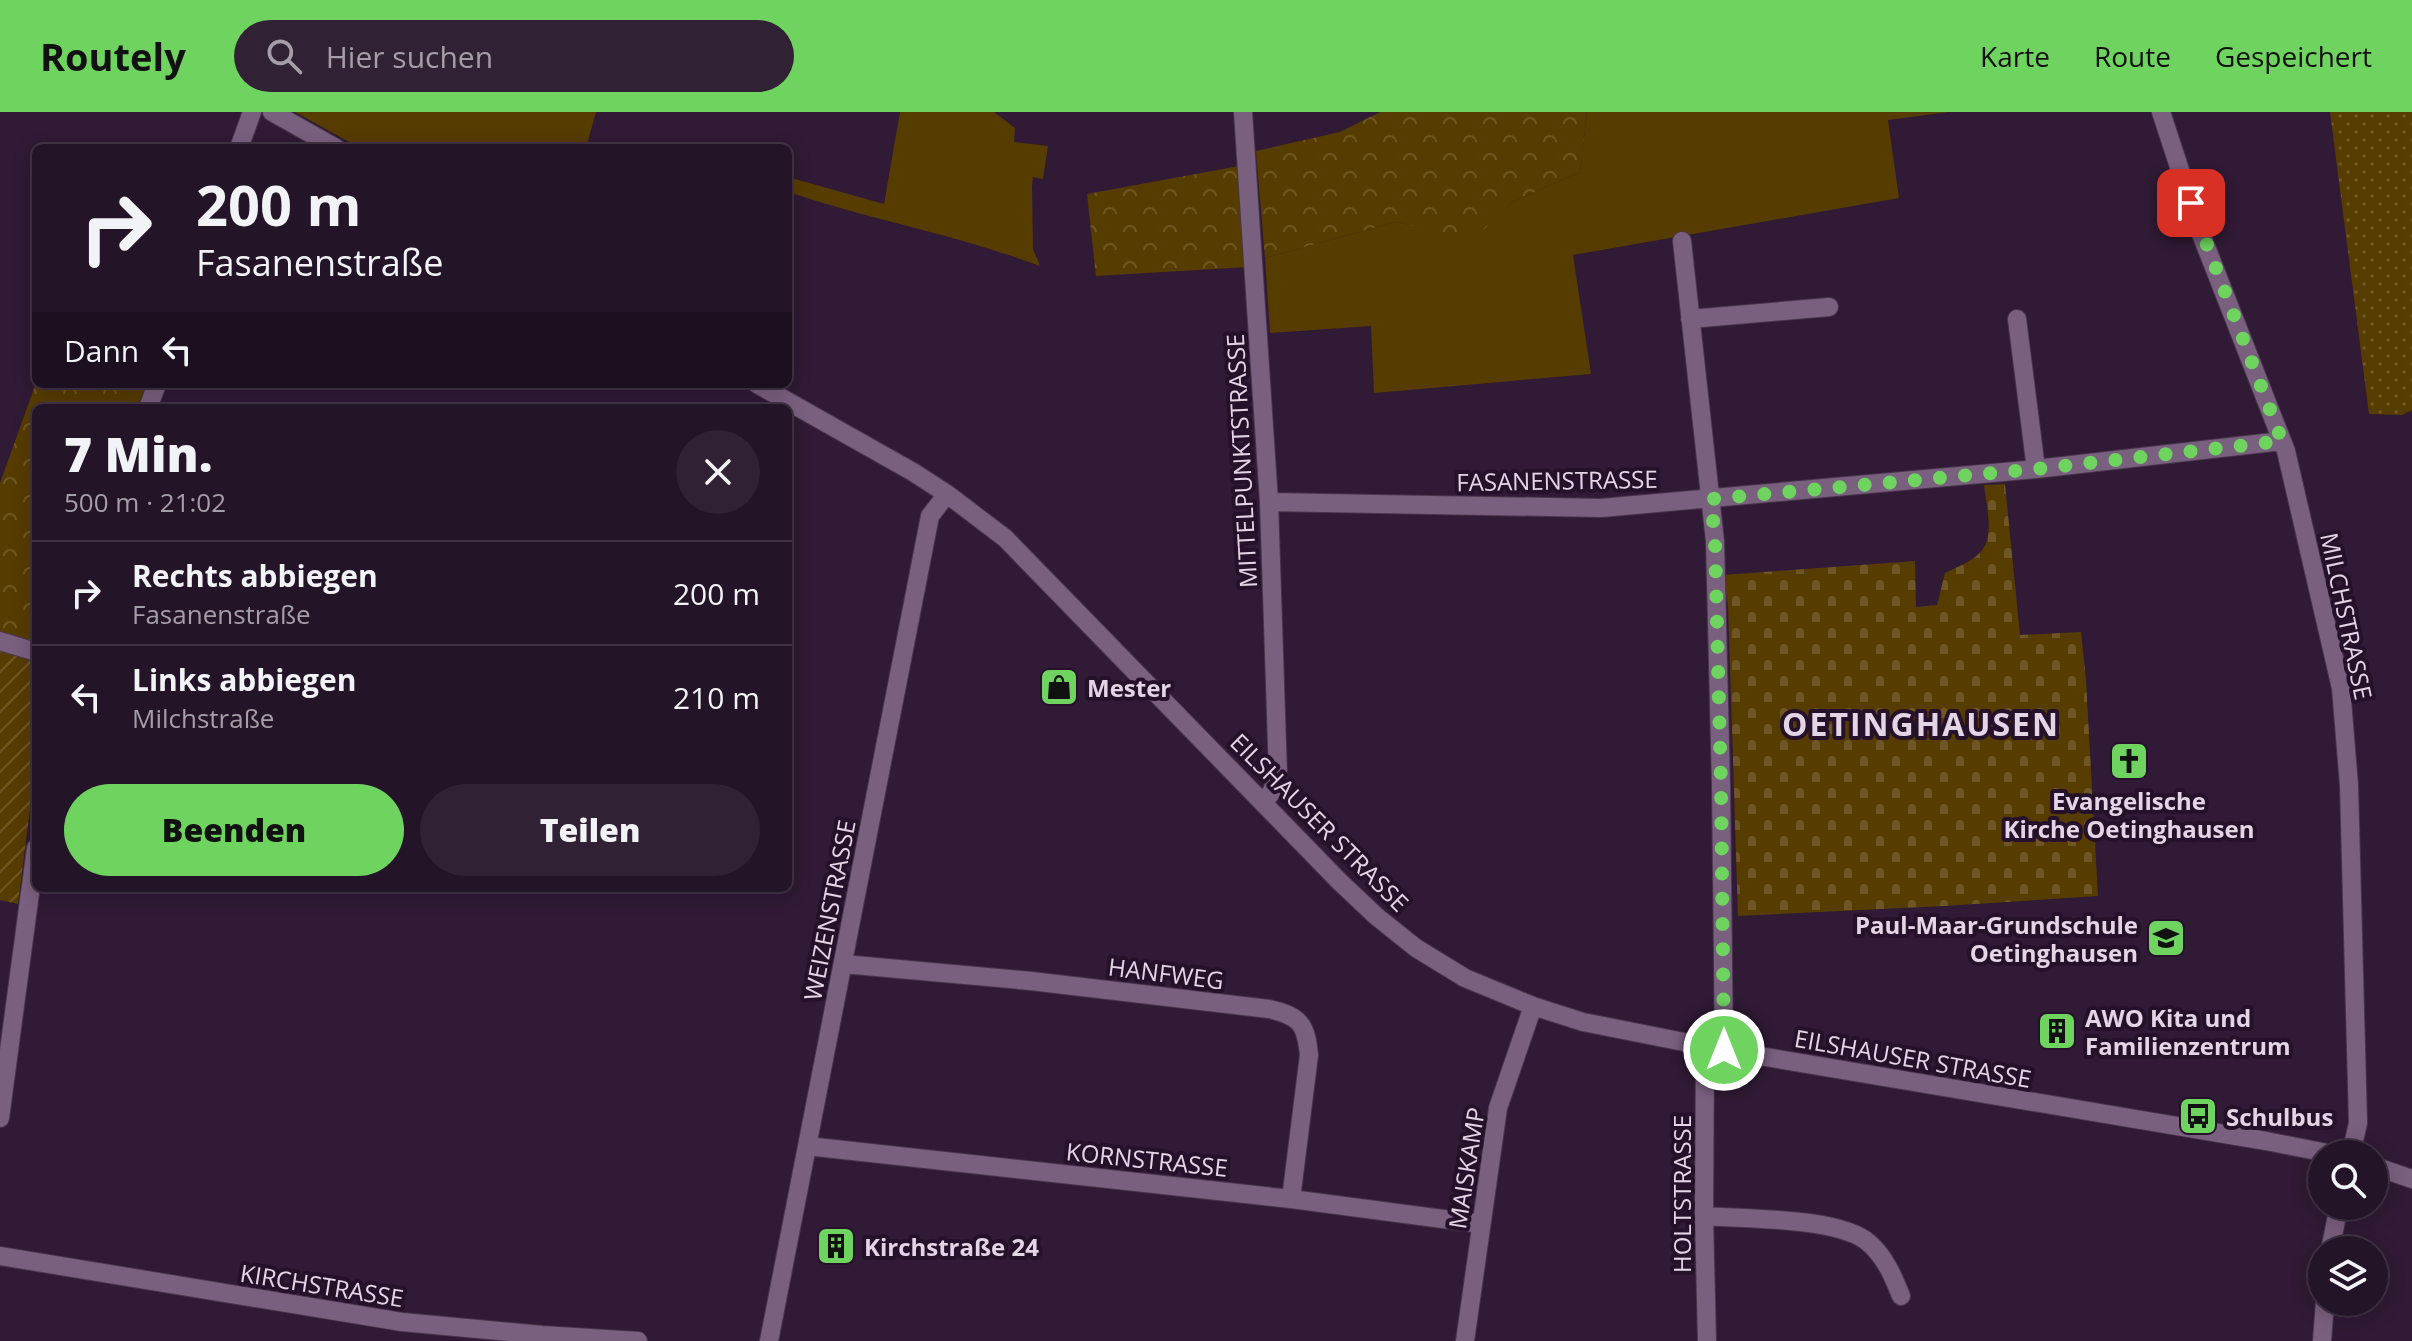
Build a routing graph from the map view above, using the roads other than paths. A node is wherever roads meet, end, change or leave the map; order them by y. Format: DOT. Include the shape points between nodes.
graph roads {
  1 [pos="252,112"];
  2 [pos="272,112"];
  3 [pos="1243,112"];
  4 [pos="2161,112"];
  5 [pos="240,144"];
  6 [pos="329,144"];
  7 [pos="1682,241"];
  8 [pos="1829,307"];
  9 [pos="1690,319"];
  10 [pos="2017,319"];
  11 [pos="764,388"];
  12 [pos="2282,441"];
  13 [pos="2036,469"];
  14 [pos="947,494"];
  15 [pos="1711,499"];
  16 [pos="1269,502"];
  17 [pos="0,641"];
  18 [pos="32,651"];
  19 [pos="1264,803"];
  20 [pos="32,878"];
  21 [pos="843,964"];
  22 [pos="1533,1006"];
  23 [pos="1705,1047"];
  24 [pos="1724,1050"];
  25 [pos="0,1118"];
  26 [pos="2354,1140"];
  27 [pos="807,1146"];
  28 [pos="2308,1149"];
  29 [pos="2388,1171"];
  30 [pos="2412,1179"];
  31 [pos="1291,1199"];
  32 [pos="1704,1216"];
  33 [pos="1481,1224"];
  34 [pos="0,1256"];
  35 [pos="1901,1296"];
  36 [pos="2324,1316"];
  37 [pos="638,1341"];
  38 [pos="769,1341"];
  39 [pos="1465,1341"];
  40 [pos="1707,1341"];
  41 [pos="2322,1341"];
  1 -- 5 [label="street"];
  2 -- 6 [label="street"];
  3 -- 16 [label="street, MITTELPUNKTSTRASSE"];
  4 -- 12 [label="street, MILCHSTRASSE" via="2201,234"];
  7 -- 9 [label="street"];
  8 -- 9 [label="street"];
  9 -- 15 [label="street"];
  10 -- 13 [label="street"];
  11 -- 14 [label="street, EILSHAUSER STRASSE"];
  12 -- 13 [label="street, FASANENSTRASSE"];
  12 -- 26 [label="street, MILCHSTRASSE" via="2341,688 2352,861"];
  13 -- 15 [label="street, FASANENSTRASSE"];
  14 -- 19 [label="street, EILSHAUSER STRASSE" via="1005,538"];
  14 -- 21 [label="street, WEIZENSTRASSE" via="930,516"];
  15 -- 16 [label="street, FASANENSTRASSE" via="1601,508"];
  15 -- 24 [label="street"];
  16 -- 19 [label="street, MITTELPUNKTSTRASSE" via="1278,775"];
  17 -- 18 [label="street"];
  19 -- 22 [label="street, EILSHAUSER STRASSE" via="1348,890 1416,948 1465,978"];
  20 -- 25 [label="street"];
  21 -- 27 [label="street, WEIZENSTRASSE"];
  21 -- 31 [label="street, HANFWEG" via="1269,1009 1299,1019 1308,1036 1309,1055"];
  22 -- 23 [label="street, EILSHAUSER STRASSE"];
  22 -- 33 [label="street, MAISKAMP" via="1498,1108"];
  23 -- 24 [label="street, EILSHAUSER STRASSE"];
  23 -- 32 [label="street, HOLTSTRASSE"];
  24 -- 28 [label="street, EILSHAUSER STRASSE"];
  27 -- 31 [label="street, KORNSTRASSE"];
  27 -- 38 [label="street, WEIZENSTRASSE"];
  29 -- 30 [label="street"];
  31 -- 33 [label="street, KORNSTRASSE"];
  32 -- 35 [label="street" via="1802,1223 1854,1233 1881,1254"];
  32 -- 40 [label="street, HOLTSTRASSE"];
  33 -- 39 [label="street, MAISKAMP"];
  34 -- 37 [label="street, KIRCHSTRASSE" via="402,1322"];
  36 -- 41 [label="street"];
}
